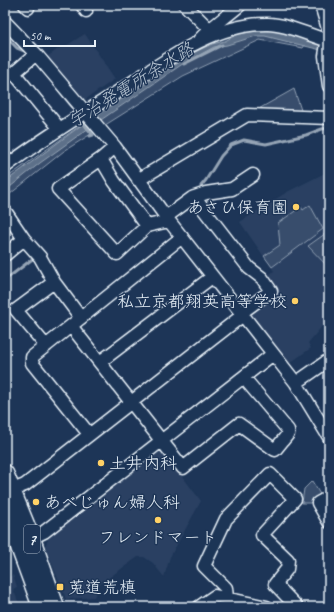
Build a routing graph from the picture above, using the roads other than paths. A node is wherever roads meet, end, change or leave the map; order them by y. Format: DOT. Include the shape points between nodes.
graph roads {
  1 [pos="185,5"];
  2 [pos="240,5"];
  3 [pos="321,5"];
  4 [pos="5,22"];
  5 [pos="209,29"];
  6 [pos="328,41"];
  7 [pos="197,43"];
  8 [pos="34,56"];
  9 [pos="329,86"];
  10 [pos="88,114"];
  11 [pos="329,118"];
  12 [pos="59,128"];
  13 [pos="114,147"];
  14 [pos="101,159"];
  15 [pos="5,167"];
  16 [pos="254,174"];
  17 [pos="138,180"];
  18 [pos="194,197"];
  19 [pos="5,211"];
  20 [pos="168,219"];
  21 [pos="147,226"];
  22 [pos="182,237"];
  23 [pos="24,239"];
  24 [pos="5,255"];
  25 [pos="212,277"];
  26 [pos="54,282"];
  27 [pos="242,314"];
  28 [pos="81,318"];
  29 [pos="71,326"];
  30 [pos="46,346"];
  31 [pos="274,354"];
  32 [pos="329,360"];
  33 [pos="100,362"];
  34 [pos="244,378"];
  35 [pos="296,383"];
  36 [pos="132,403"];
  37 [pos="89,434"];
  38 [pos="329,437"];
  39 [pos="162,441"];
  40 [pos="5,473"];
  41 [pos="12,490"];
  42 [pos="329,497"];
  43 [pos="5,509"];
  44 [pos="329,522"];
  45 [pos="25,542"];
  46 [pos="227,598"];
  47 [pos="41,607"];
  48 [pos="56,607"];
  49 [pos="198,607"];
  50 [pos="267,607"];
  51 [pos="297,607"];
  1 -- 5 [label="street"];
  2 -- 5 [label="street"];
  3 -- 6 [label="street" via="329,32"];
  4 -- 8 [label="street"];
  5 -- 7 [label="street"];
  6 -- 7 [label="street" via="269,24 245,26"];
  6 -- 9 [label="street" via="325,56"];
  7 -- 10 [label="street"];
  8 -- 10 [label="street"];
  8 -- 12 [label="street" via="14,73"];
  10 -- 12 [label="street"];
  10 -- 13 [label="street"];
  11 -- 17 [label="street" via="247,115"];
  12 -- 15 [label="street"];
  13 -- 14 [label="street"];
  13 -- 17 [label="street"];
  14 -- 21 [label="street"];
  14 -- 21 [label="street" via="58,189 117,254"];
  16 -- 18 [label="street" via="232,189"];
  17 -- 20 [label="street"];
  18 -- 20 [label="street"];
  18 -- 27 [label="street" via="248,268 262,278 271,291"];
  19 -- 23 [label="street"];
  20 -- 21 [label="street"];
  20 -- 22 [label="street"];
  22 -- 25 [label="street"];
  22 -- 28 [label="street"];
  23 -- 24 [label="street"];
  23 -- 26 [label="street" via="40,257"];
  25 -- 27 [label="street"];
  25 -- 33 [label="street"];
  26 -- 28 [label="street"];
  26 -- 30 [label="street" via="16,310"];
  27 -- 31 [label="street"];
  27 -- 36 [label="street"];
  28 -- 29 [label="street"];
  29 -- 30 [label="street"];
  29 -- 33 [label="street"];
  30 -- 37 [label="street" via="32,357 32,364"];
  31 -- 34 [label="street"];
  31 -- 35 [label="street"];
  32 -- 35 [label="street"];
  33 -- 36 [label="street"];
  34 -- 39 [label="street"];
  34 -- 39 [label="street" via="288,430 288,434 275,450 239,424 183,468"];
  35 -- 38 [label="street"];
  36 -- 37 [label="street"];
  36 -- 39 [label="street"];
  37 -- 41 [label="street" via="25,485"];
  39 -- 45 [label="street" via="44,532"];
  40 -- 41 [label="main road, 7"];
  41 -- 45 [label="main road, 7"];
  42 -- 44 [label="street" via="318,503"];
  43 -- 45 [label="main road, 7"];
  45 -- 47 [label="main road, 7"];
  45 -- 48 [label="main road, 7"];
  46 -- 49 [label="street" via="215,596"];
  46 -- 50 [label="street"];
  46 -- 51 [label="street" via="226,588 204,566 226,519 270,474 295,499 262,535 288,560 287,569 275,584"];
}
